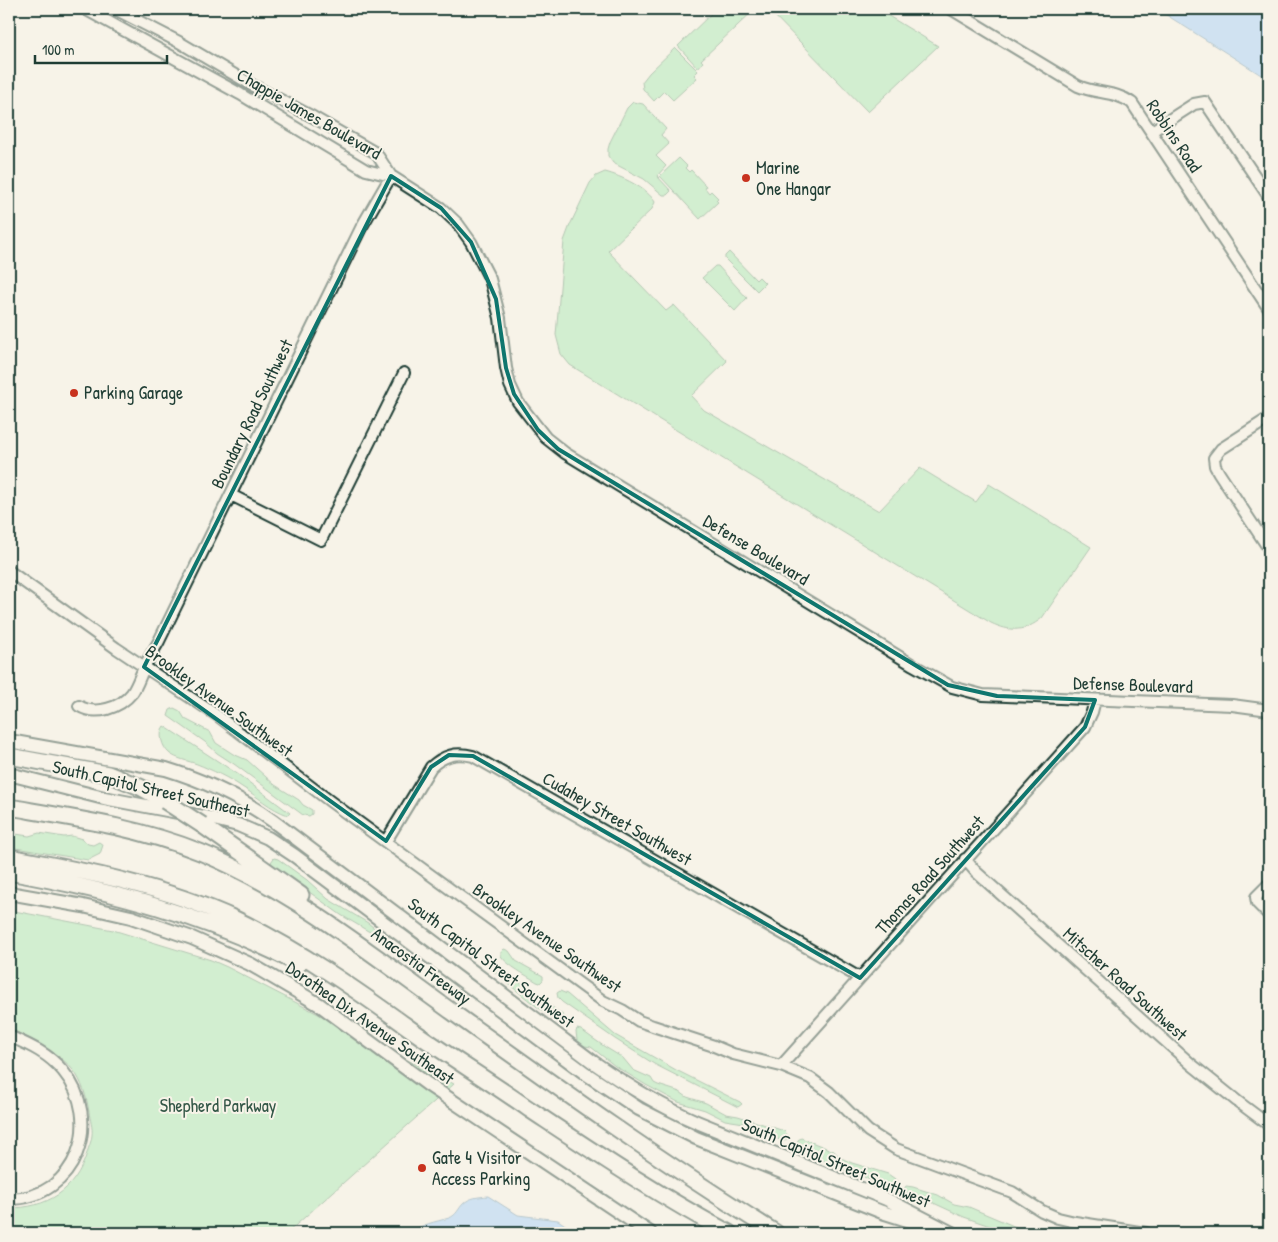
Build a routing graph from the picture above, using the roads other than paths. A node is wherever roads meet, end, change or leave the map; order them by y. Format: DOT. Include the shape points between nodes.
graph roads {
  1 [pos="85,9"];
  2 [pos="115,9"];
  3 [pos="951,9"];
  4 [pos="1152,132"];
  5 [pos="391,176"];
  6 [pos="1269,197"];
  7 [pos="1269,309"];
  8 [pos="404,373"];
  9 [pos="1269,418"];
  10 [pos="230,495"];
  11 [pos="1269,549"];
  12 [pos="9,572"];
  13 [pos="144,667"];
  14 [pos="1095,700"];
  15 [pos="79,706"];
  16 [pos="1269,710"];
  17 [pos="9,741"];
  18 [pos="9,756"];
  19 [pos="9,774"];
  20 [pos="9,807"];
  21 [pos="386,841"];
  22 [pos="9,857"];
  23 [pos="966,859"];
  24 [pos="9,872"];
  25 [pos="1269,884"];
  26 [pos="9,893"];
  27 [pos="1269,915"];
  28 [pos="860,978"];
  29 [pos="416,1033"];
  30 [pos="9,1036"];
  31 [pos="781,1066"];
  32 [pos="1269,1125"];
  33 [pos="618,1128"];
  34 [pos="9,1199"];
  35 [pos="650,1233"];
  36 [pos="729,1233"];
  37 [pos="776,1233"];
  38 [pos="952,1233"];
  39 [pos="1146,1233"];
  1 -- 5 [label="street, Chappie James Boulevard" via="240,94 366,170"];
  2 -- 5 [label="street, Chappie James Boulevard" via="376,153"];
  3 -- 4 [label="street, Robbins Road" via="1078,86 1123,97 1134,105"];
  4 -- 6 [label="street" via="1194,104 1205,102"];
  4 -- 7 [label="street, Robbins Road"];
  5 -- 10 [label="street, Boundary Road Southwest" via="361,228"];
  5 -- 14 [label="street, Defense Boulevard" via="441,208 472,242 494,294 506,368 514,394 538,430 558,448 944,683 983,695"];
  8 -- 10 [label="street" via="322,540"];
  9 -- 11 [label="street" via="1221,449 1214,458 1215,466"];
  10 -- 13 [label="street, Boundary Road Southwest"];
  12 -- 13 [label="street, Brookley Avenue Southwest"];
  13 -- 15 [label="street, Boundary Road Southwest" via="132,693 117,706 93,711"];
  13 -- 21 [label="street, Brookley Avenue Southwest" via="218,716"];
  14 -- 16 [label="street, Defense Boulevard" via="1237,705"];
  14 -- 23 [label="street, Thomas Road Southwest" via="1084,727"];
  17 -- 38 [label="main road, South Capitol Street Southwest" via="166,769 228,793 261,813 593,1062 644,1096 697,1122 886,1199"];
  18 -- 33 [label="highway, bridge" via="108,774 165,801 582,1096"];
  19 -- 38 [label="main road, South Capitol Street Southeast" via="104,798 220,820 259,833 278,843 585,1073 639,1109 696,1138 873,1209"];
  20 -- 33 [label="highway, Anacostia Freeway" via="140,832 187,847 238,870 348,938 578,1103"];
  21 -- 28 [label="street, Cudahey Street Southwest" via="431,767 450,755 473,756"];
  21 -- 31 [label="street, Brookley Avenue Southwest" via="603,1001 639,1021 733,1054"];
  22 -- 29 [label="highway" via="129,882 221,913 279,941 378,1004"];
  23 -- 28 [label="street, Thomas Road Southwest"];
  23 -- 32 [label="street, Mitscher Road Southwest" via="976,872 1155,1033"];
  24 -- 29 [label="highway" via="126,897 205,922 302,966"];
  25 -- 27 [label="street" via="1256,897 1257,903"];
  26 -- 35 [label="main road, Dorothea Dix Avenue Southeast" via="131,917 192,938 279,980"];
  28 -- 31 [label="street, Thomas Road Southwest"];
  29 -- 36 [label="highway" via="617,1167"];
  30 -- 34 [label="street" via="38,1050 58,1065 72,1084 81,1107 83,1125 78,1150 70,1166 52,1186 28,1197"];
  31 -- 39 [label="street, Brookley Avenue Southwest" via="810,1078 868,1131 896,1149 1012,1192 1058,1218"];
  33 -- 37 [label="highway, Anacostia Freeway"];
}
